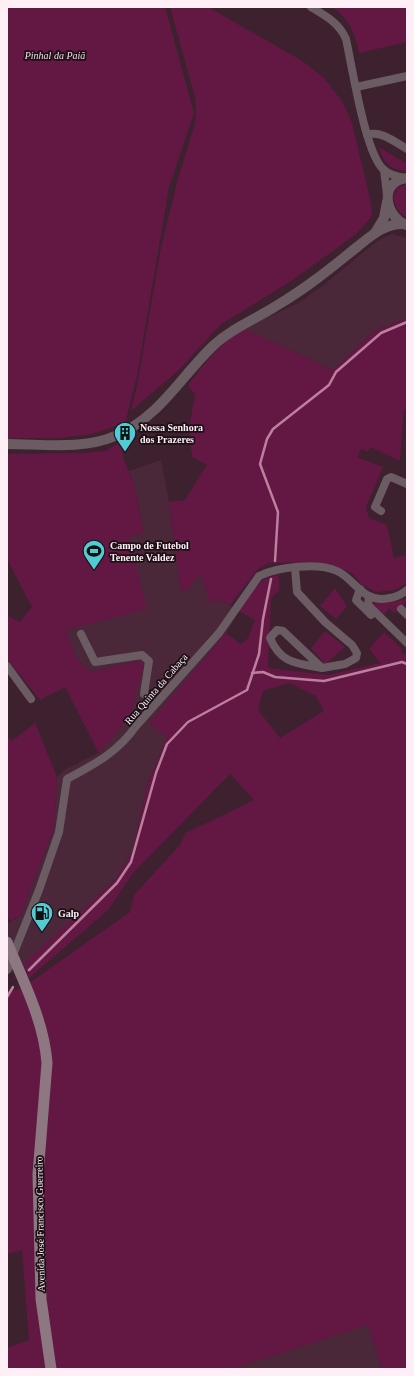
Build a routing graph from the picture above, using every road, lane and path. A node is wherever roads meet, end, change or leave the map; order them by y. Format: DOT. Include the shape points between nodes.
graph roads {
  1 [pos="311,7"];
  2 [pos="407,76"];
  3 [pos="356,87"];
  4 [pos="367,135"];
  5 [pos="407,149"];
  6 [pos="384,170"];
  7 [pos="407,178"];
  8 [pos="387,200"];
  9 [pos="406,225"];
  10 [pos="375,233"];
  11 [pos="7,444"];
  12 [pos="407,484"];
  13 [pos="381,511"];
  14 [pos="295,568"];
  15 [pos="360,588"];
  16 [pos="407,590"];
  17 [pos="369,596"];
  18 [pos="387,625"];
  19 [pos="81,634"];
  20 [pos="407,643"];
  21 [pos="7,666"];
  22 [pos="322,668"];
  23 [pos="144,694"];
  24 [pos="32,699"];
  25 [pos="7,942"];
  26 [pos="13,956"];
  27 [pos="7,969"];
  28 [pos="51,1369"];
  1 -- 3 [label="street" via="333,21 342,31"];
  2 -- 3 [label="street"];
  3 -- 4 [label="street"];
  4 -- 5 [label="street" via="381,135"];
  4 -- 6 [label="street"];
  6 -- 7 [label="street"];
  6 -- 8 [label="street"];
  7 -- 8 [label="street" via="392,185"];
  8 -- 9 [label="street" via="391,211"];
  8 -- 10 [label="street" via="384,218"];
  9 -- 10 [label="street" via="392,225"];
  10 -- 11 [label="street" via="309,286 237,328 215,344 159,408 127,430 104,441 52,445"];
  12 -- 13 [label="street" via="391,477 387,479 374,507"];
  14 -- 15 [label="street, Rua Quinta da Cabaça" via="331,569 350,579"];
  14 -- 22 [label="street" via="297,592 325,622 352,645 357,653 356,658 344,664"];
  14 -- 26 [label="street, Rua Quinta da Cabaça" via="259,576 219,633 136,726 126,741 104,758 67,779 59,832"];
  15 -- 17 [label="street, Rua Quinta da Cabaça"];
  15 -- 18 [label="street" via="356,600 368,613"];
  16 -- 17 [label="street" via="396,597"];
  17 -- 18 [label="street" via="368,605"];
  18 -- 20 [label="street"];
  19 -- 23 [label="street" via="95,662 142,655 149,661"];
  21 -- 24 [label="street"];
  22 -- 22 [label="street" via="284,631 277,630 270,638 276,651 291,662"];
  25 -- 26 [label="main road, Avenida José Francisco Guerreiro"];
  26 -- 27 [label="street"];
  26 -- 28 [label="main road, Avenida José Francisco Guerreiro" via="46,1046 47,1063 38,1174 41,1299"];
}
